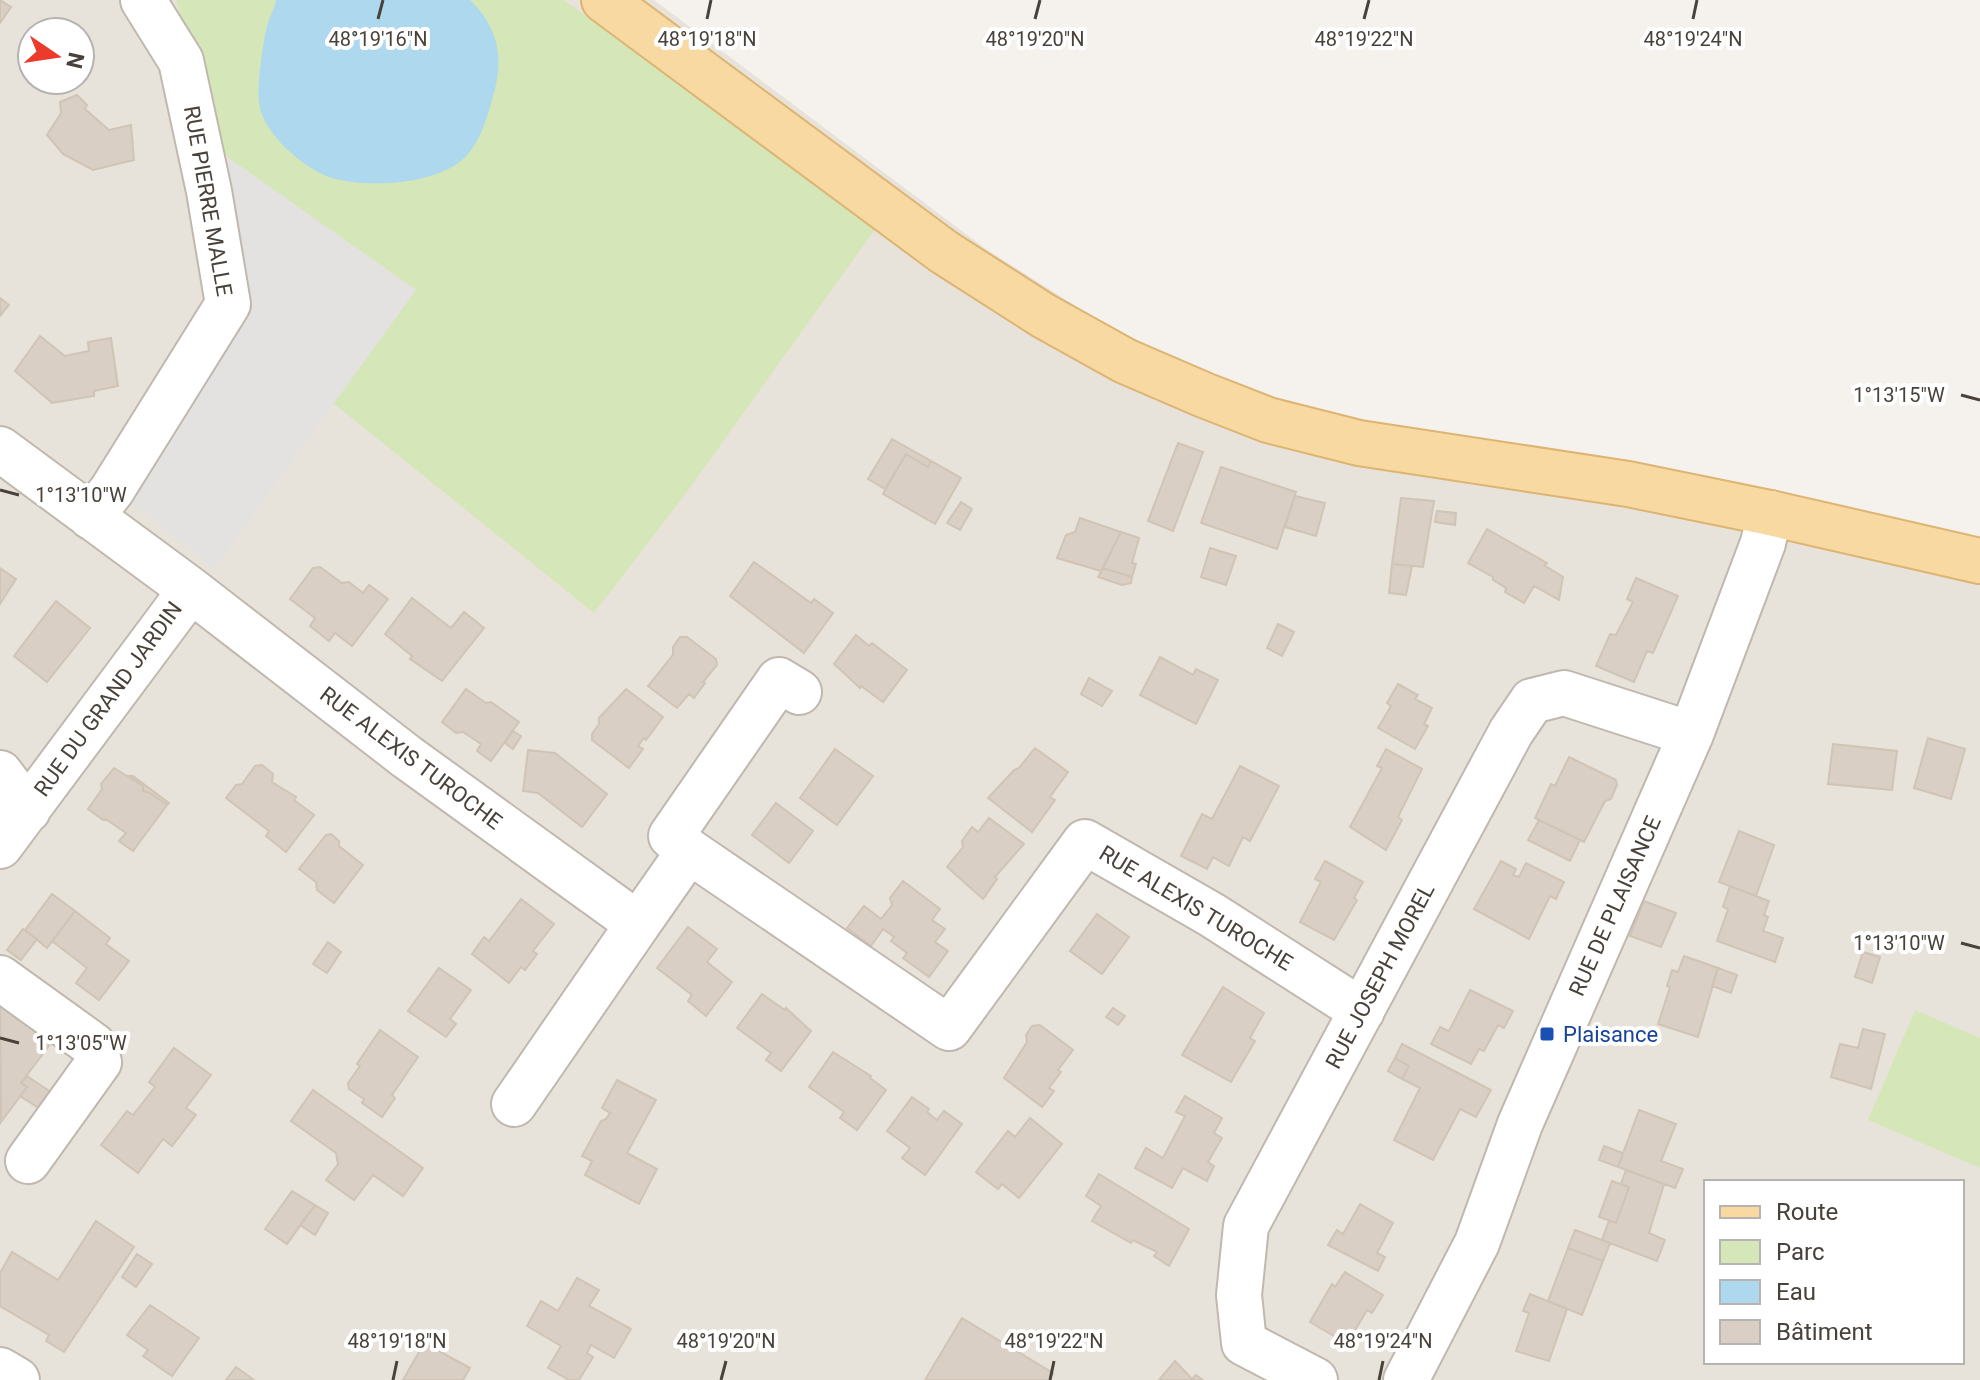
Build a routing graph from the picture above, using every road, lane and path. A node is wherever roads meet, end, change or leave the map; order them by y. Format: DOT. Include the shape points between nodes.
graph roads {
  1 [pos="143,0"];
  2 [pos="604,0"];
  3 [pos="0,449"];
  4 [pos="1770,513"];
  5 [pos="91,517"];
  6 [pos="1980,561"];
  7 [pos="187,587"];
  8 [pos="799,692"];
  9 [pos="1691,734"];
  10 [pos="0,773"];
  11 [pos="28,810"];
  12 [pos="0,846"];
  13 [pos="689,851"];
  14 [pos="638,924"];
  15 [pos="0,978"];
  16 [pos="1362,1011"];
  17 [pos="514,1104"];
  18 [pos="28,1161"];
  19 [pos="0,1370"];
  20 [pos="17,1380"];
  21 [pos="1315,1380"];
  22 [pos="1406,1380"];
  1 -- 5 [label="street, RUE PIERRE MALLE" via="181,61 228,304"];
  2 -- 4 [label="main road" via="944,252 1125,361 1268,420 1359,443 1613,482"];
  3 -- 5 [label="street, RUE ALEXIS TUROCHE"];
  4 -- 6 [label="main road"];
  4 -- 9 [label="street, RUE DE PLAISANCE"];
  5 -- 7 [label="street, RUE ALEXIS TUROCHE"];
  7 -- 11 [label="street, RUE DU GRAND JARDIN" via="178,607"];
  7 -- 14 [label="street, RUE ALEXIS TUROCHE" via="407,757"];
  8 -- 13 [label="street" via="779,680 671,836"];
  9 -- 16 [label="street, RUE JOSEPH MOREL" via="1564,693 1532,701"];
  9 -- 22 [label="street, RUE DE PLAISANCE" via="1520,1124 1477,1243"];
  10 -- 11 [label="street, RUE DU GRAND JARDIN"];
  11 -- 12 [label="street, RUE DU GRAND JARDIN"];
  13 -- 14 [label="street"];
  13 -- 16 [label="street, RUE ALEXIS TUROCHE" via="949,1028 1085,842"];
  14 -- 17 [label="street"];
  15 -- 18 [label="street" via="93,1045 99,1062"];
  16 -- 21 [label="street, RUE JOSEPH MOREL" via="1246,1226 1239,1295 1244,1343"];
  19 -- 20 [label="street"];
}
